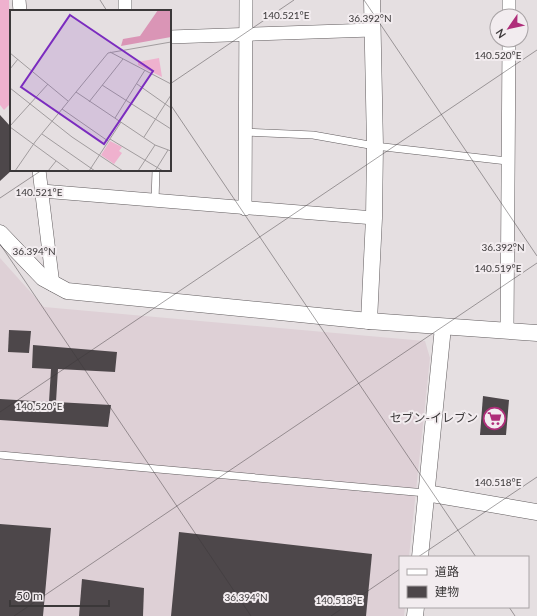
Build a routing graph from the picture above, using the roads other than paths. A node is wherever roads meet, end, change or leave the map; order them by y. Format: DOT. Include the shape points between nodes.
graph roads {
  1 [pos="19,0"];
  2 [pos="246,0"];
  3 [pos="372,0"];
  4 [pos="20,10"];
  5 [pos="372,30"];
  6 [pos="246,34"];
  7 [pos="171,37"];
  8 [pos="509,48"];
  9 [pos="244,132"];
  10 [pos="375,146"];
  11 [pos="507,161"];
  12 [pos="39,171"];
  13 [pos="156,171"];
  14 [pos="42,191"];
  15 [pos="155,201"];
  16 [pos="245,209"];
  17 [pos="374,218"];
  18 [pos="0,233"];
  19 [pos="53,285"];
  20 [pos="369,321"];
  21 [pos="442,327"];
  22 [pos="507,330"];
  23 [pos="537,333"];
  24 [pos="0,455"];
  25 [pos="426,492"];
  26 [pos="537,512"];
  27 [pos="420,556"];
  1 -- 4 [label="street"];
  2 -- 6 [label="street"];
  3 -- 5 [label="street"];
  5 -- 6 [label="street"];
  5 -- 10 [label="street"];
  6 -- 7 [label="street"];
  6 -- 9 [label="street"];
  8 -- 11 [label="street"];
  9 -- 10 [label="lane" via="313,135"];
  9 -- 16 [label="street"];
  10 -- 11 [label="lane"];
  10 -- 17 [label="street"];
  11 -- 22 [label="street"];
  12 -- 14 [label="street"];
  13 -- 15 [label="lane"];
  14 -- 15 [label="street"];
  14 -- 19 [label="street"];
  15 -- 16 [label="street"];
  16 -- 17 [label="street"];
  17 -- 20 [label="street"];
  18 -- 19 [label="street" via="25,261"];
  19 -- 20 [label="street" via="67,291"];
  20 -- 21 [label="street"];
  21 -- 22 [label="street"];
  21 -- 25 [label="street"];
  22 -- 23 [label="street"];
  24 -- 25 [label="lane"];
  25 -- 26 [label="street"];
  25 -- 27 [label="street"];
}
